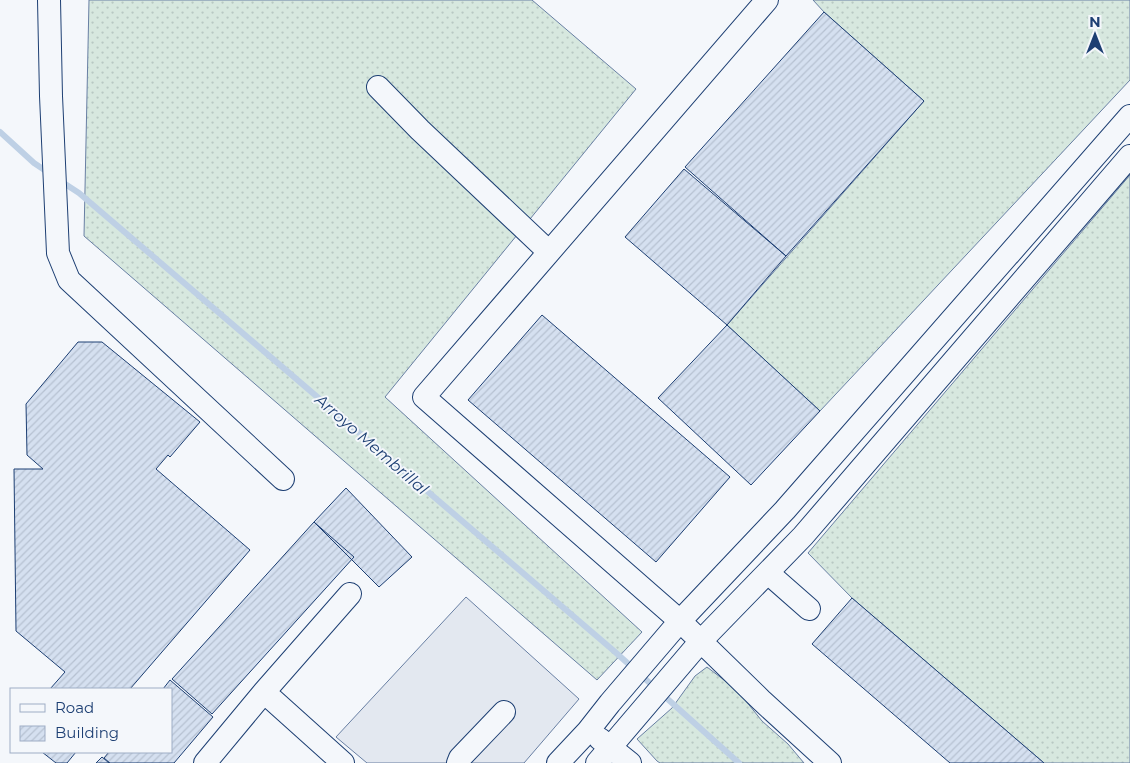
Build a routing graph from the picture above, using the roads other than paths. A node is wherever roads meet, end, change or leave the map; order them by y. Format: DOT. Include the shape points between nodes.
graph roads {
  1 [pos="50,0"];
  2 [pos="767,0"];
  3 [pos="378,87"];
  4 [pos="1130,116"];
  5 [pos="1130,156"];
  6 [pos="550,252"];
  7 [pos="284,479"];
  8 [pos="768,573"];
  9 [pos="350,594"];
  10 [pos="809,609"];
  11 [pos="680,621"];
  12 [pos="700,642"];
  13 [pos="264,692"];
  14 [pos="504,712"];
  15 [pos="588,731"];
  16 [pos="605,755"];
  17 [pos="205,763"];
  18 [pos="343,763"];
  19 [pos="458,763"];
  20 [pos="558,763"];
  21 [pos="630,763"];
  22 [pos="830,763"];
  1 -- 7 [label="lane" via="58,253 69,280"];
  2 -- 6 [label="lane"];
  3 -- 6 [label="lane"];
  4 -- 11 [label="lane" via="785,510"];
  5 -- 8 [label="lane"];
  6 -- 11 [label="lane" via="424,397"];
  8 -- 10 [label="lane"];
  8 -- 12 [label="lane"];
  9 -- 13 [label="lane"];
  11 -- 12 [label="lane"];
  11 -- 15 [label="lane"];
  12 -- 16 [label="lane"];
  12 -- 22 [label="lane"];
  13 -- 17 [label="lane"];
  13 -- 18 [label="lane"];
  14 -- 19 [label="lane"];
  15 -- 16 [label="lane"];
  15 -- 20 [label="lane"];
  16 -- 21 [label="lane"];
}
